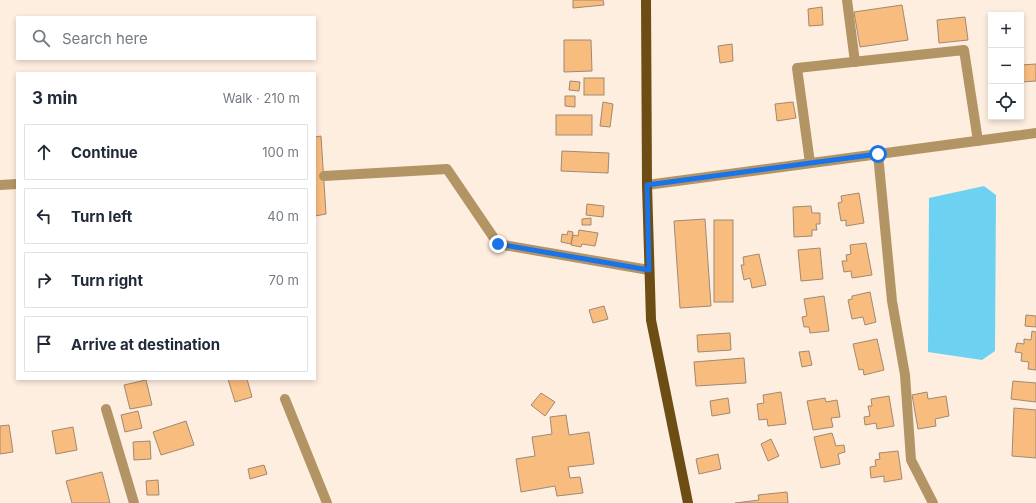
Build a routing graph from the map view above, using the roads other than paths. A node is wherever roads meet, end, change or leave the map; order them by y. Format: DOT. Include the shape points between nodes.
graph roads {
  1 [pos="646,0"];
  2 [pos="847,0"];
  3 [pos="855,62"];
  4 [pos="1036,133"];
  5 [pos="978,141"];
  6 [pos="878,154"];
  7 [pos="810,163"];
  8 [pos="324,176"];
  9 [pos="16,184"];
  10 [pos="0,185"];
  11 [pos="647,185"];
  12 [pos="649,270"];
  13 [pos="285,399"];
  14 [pos="106,410"];
  15 [pos="134,503"];
  16 [pos="328,503"];
  17 [pos="688,503"];
  18 [pos="933,503"];
  1 -- 11 [label="main road"];
  2 -- 3 [label="street"];
  3 -- 5 [label="street" via="964,50"];
  3 -- 7 [label="street" via="797,68"];
  4 -- 5 [label="street"];
  5 -- 6 [label="street"];
  6 -- 7 [label="street"];
  6 -- 18 [label="street" via="892,301 905,375 911,460"];
  7 -- 11 [label="street"];
  8 -- 12 [label="street" via="447,169 498,244"];
  9 -- 10 [label="street"];
  11 -- 12 [label="main road"];
  12 -- 17 [label="main road" via="650,320"];
  13 -- 16 [label="street"];
  14 -- 15 [label="street"];
}
